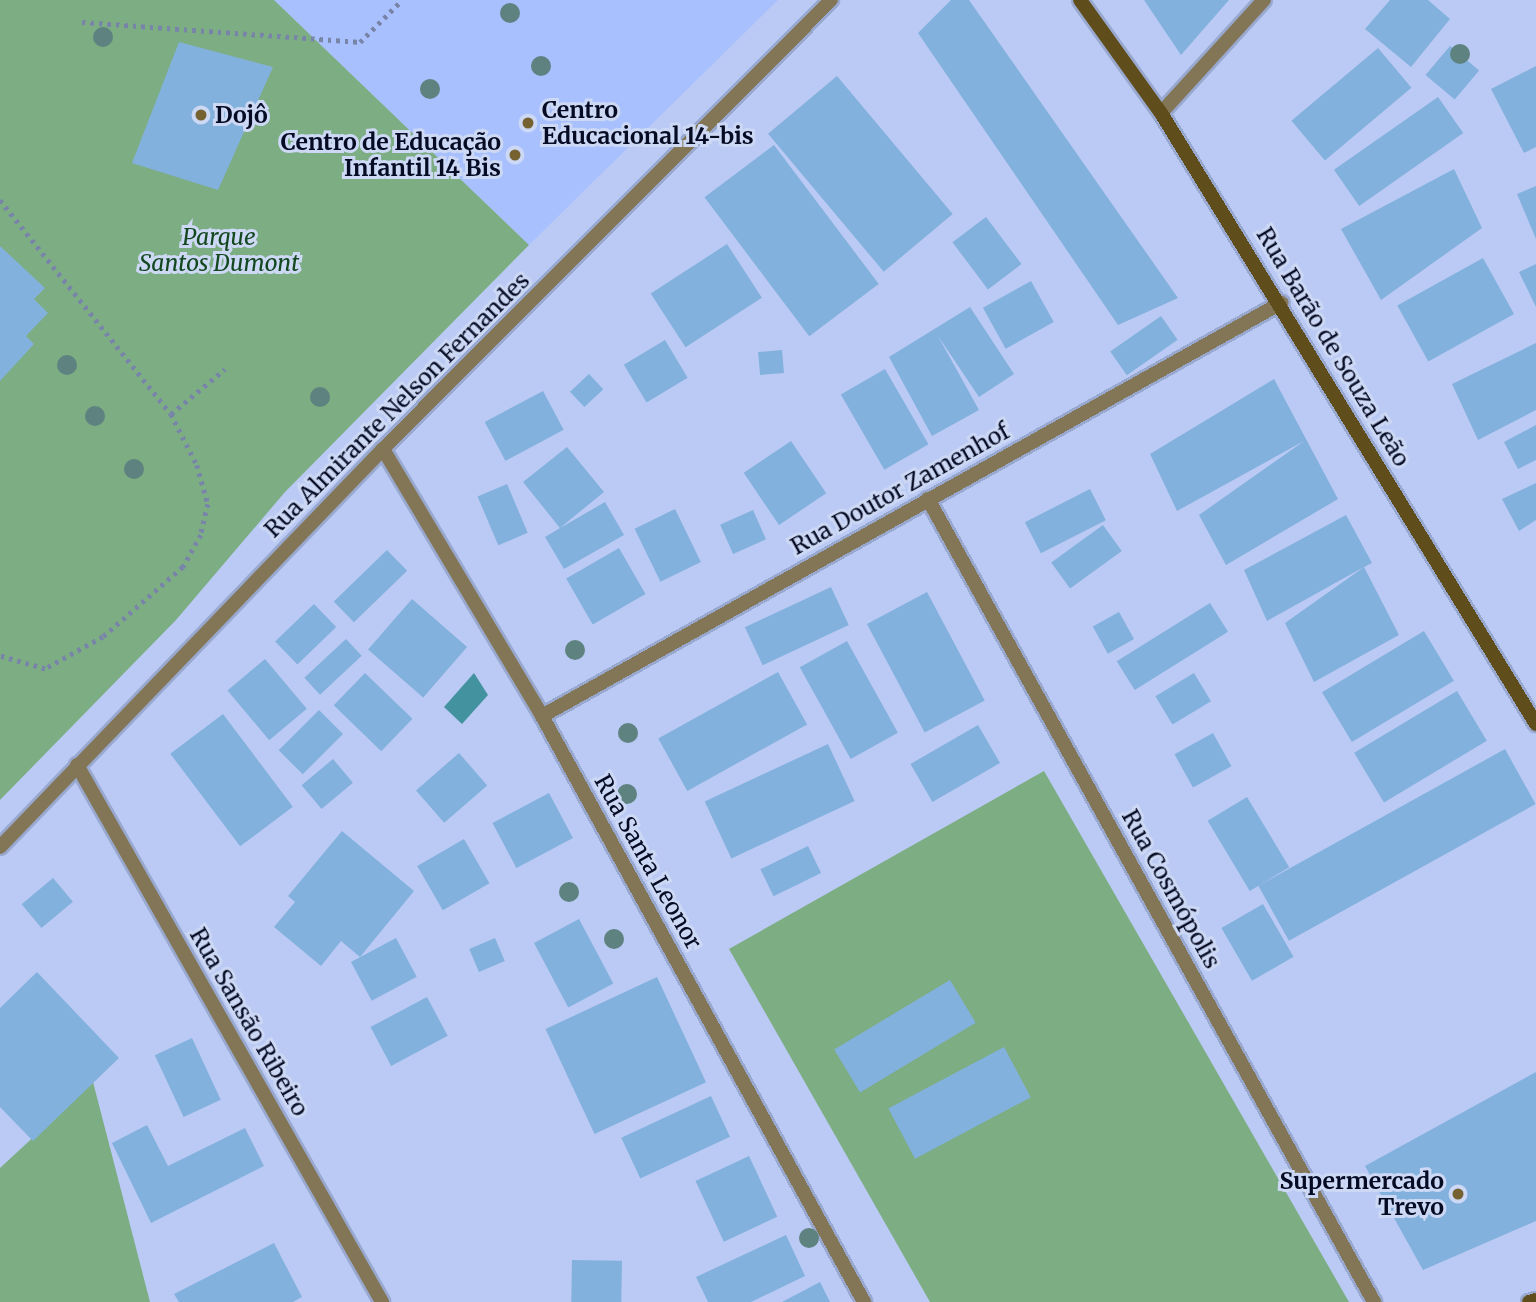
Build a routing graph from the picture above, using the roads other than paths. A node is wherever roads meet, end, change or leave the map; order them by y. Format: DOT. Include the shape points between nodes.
graph roads {
  1 [pos="831,0"];
  2 [pos="1080,0"];
  3 [pos="1264,0"];
  4 [pos="1161,113"];
  5 [pos="1281,303"];
  6 [pos="383,449"];
  7 [pos="928,499"];
  8 [pos="542,716"];
  9 [pos="1536,724"];
  10 [pos="77,765"];
  11 [pos="0,847"];
  12 [pos="1536,1300"];
  13 [pos="382,1302"];
  14 [pos="864,1302"];
  15 [pos="1374,1302"];
  16 [pos="1529,1302"];
  1 -- 6 [label="street, Rua Almirante Nelson Fernandes"];
  2 -- 4 [label="main road, Rua Barão de Souza Leão"];
  3 -- 4 [label="street"];
  4 -- 5 [label="main road, Rua Barão de Souza Leão"];
  5 -- 7 [label="street, Rua Doutor Zamenhof"];
  5 -- 9 [label="main road, Rua Barão de Souza Leão"];
  6 -- 8 [label="street, Rua Santa Leonor"];
  6 -- 10 [label="street, Rua Almirante Nelson Fernandes"];
  7 -- 8 [label="street, Rua Doutor Zamenhof"];
  7 -- 15 [label="street, Rua Cosmópolis"];
  8 -- 14 [label="street, Rua Santa Leonor"];
  10 -- 11 [label="street, Rua Almirante Nelson Fernandes"];
  10 -- 13 [label="street, Rua Sansão Ribeiro"];
  12 -- 16 [label="main road"];
}
